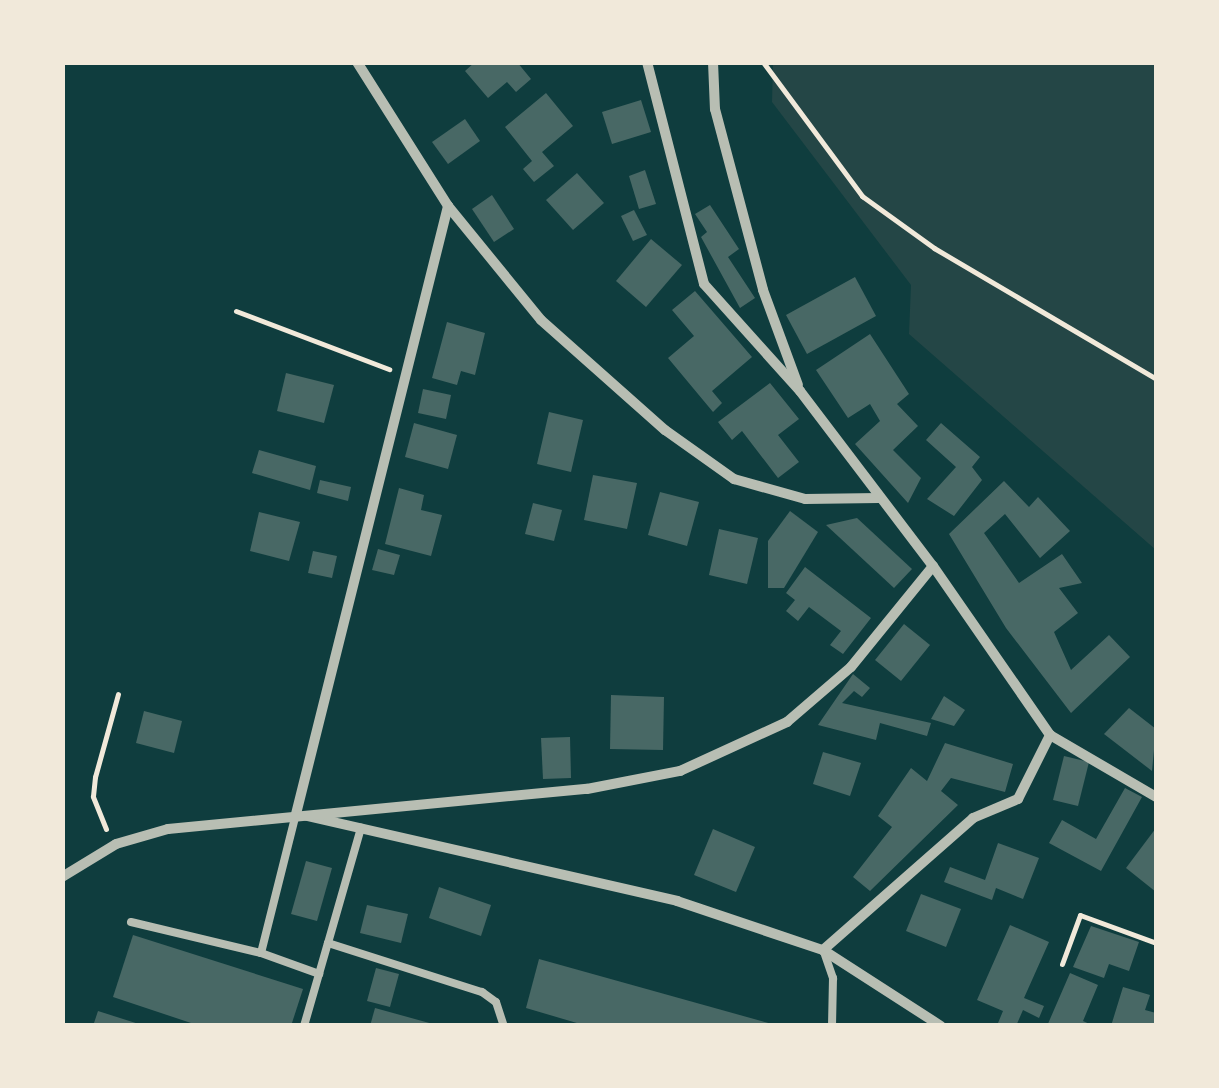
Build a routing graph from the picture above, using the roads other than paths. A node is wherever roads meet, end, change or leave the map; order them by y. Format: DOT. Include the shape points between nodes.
graph roads {
  1 [pos="357,62"];
  2 [pos="646,62"];
  3 [pos="713,62"];
  4 [pos="448,206"];
  5 [pos="800,391"];
  6 [pos="879,498"];
  7 [pos="933,566"];
  8 [pos="1050,735"];
  9 [pos="1156,798"];
  10 [pos="296,814"];
  11 [pos="360,828"];
  12 [pos="62,877"];
  13 [pos="131,922"];
  14 [pos="328,943"];
  15 [pos="823,950"];
  16 [pos="261,953"];
  17 [pos="319,974"];
  18 [pos="304,1026"];
  19 [pos="504,1026"];
  20 [pos="832,1026"];
  21 [pos="941,1026"];
  1 -- 4 [label="street"];
  2 -- 5 [label="street" via="704,284"];
  3 -- 5 [label="street" via="715,110 763,290"];
  4 -- 6 [label="street" via="542,320 665,430 734,479 805,499"];
  4 -- 10 [label="street"];
  5 -- 6 [label="street"];
  6 -- 7 [label="street"];
  7 -- 8 [label="street"];
  7 -- 10 [label="street" via="851,667 787,722 680,771 587,789"];
  8 -- 9 [label="street"];
  8 -- 15 [label="street" via="1018,799 974,818"];
  10 -- 11 [label="street"];
  10 -- 12 [label="street" via="168,829 116,844"];
  10 -- 16 [label="lane"];
  11 -- 14 [label="lane"];
  11 -- 15 [label="street" via="677,901"];
  13 -- 16 [label="lane"];
  14 -- 17 [label="lane"];
  14 -- 19 [label="lane" via="482,992 496,1002"];
  15 -- 20 [label="lane" via="834,978"];
  15 -- 21 [label="street"];
  16 -- 17 [label="lane"];
  17 -- 18 [label="lane"];
}
